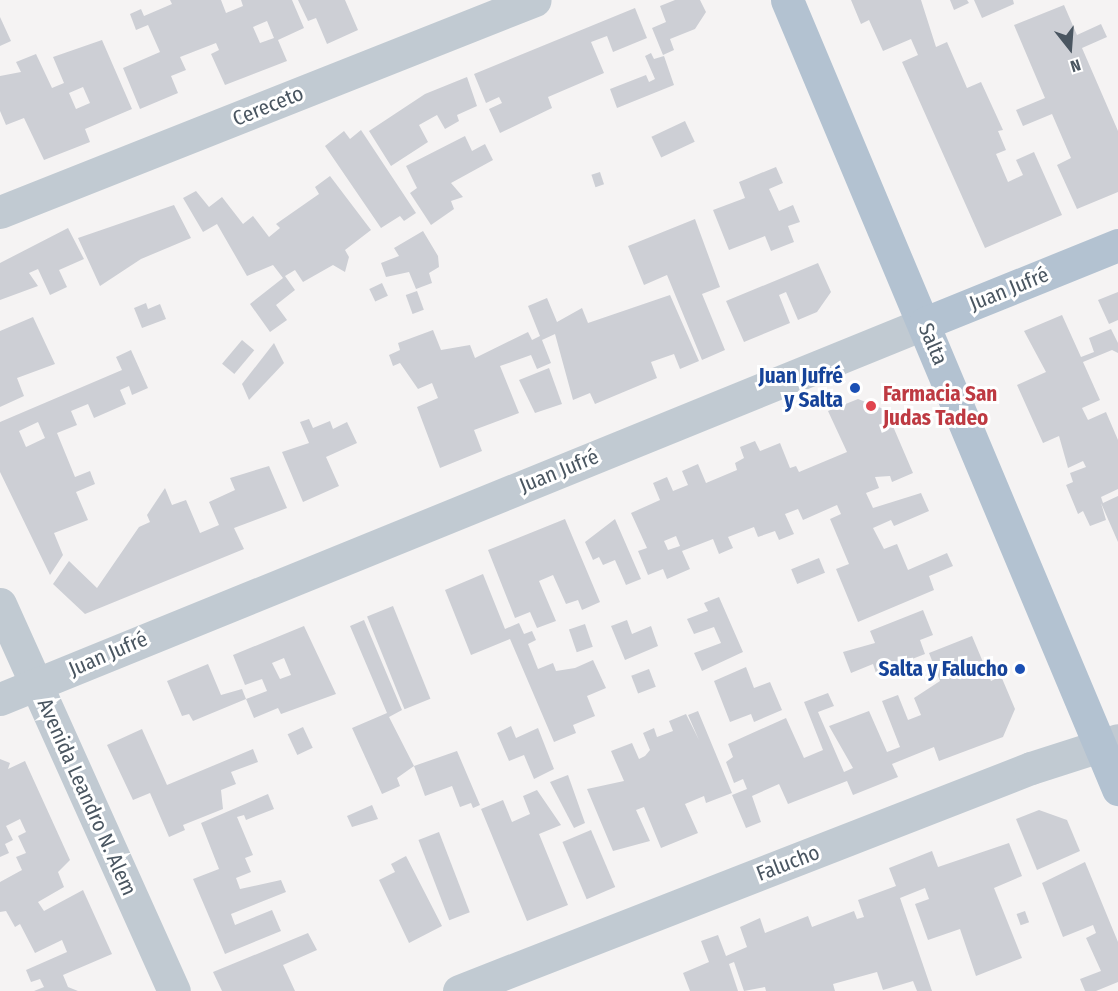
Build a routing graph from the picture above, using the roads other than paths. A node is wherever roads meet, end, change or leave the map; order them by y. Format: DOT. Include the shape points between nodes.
graph roads {
  1 [pos="535,0"];
  2 [pos="787,0"];
  3 [pos="0,212"];
  4 [pos="1118,244"];
  5 [pos="925,323"];
  6 [pos="0,604"];
  7 [pos="36,684"];
  8 [pos="0,699"];
  9 [pos="1109,743"];
  10 [pos="1118,789"];
  11 [pos="174,991"];
  12 [pos="459,991"];
  1 -- 3 [label="street, Cereceto"];
  2 -- 5 [label="main road, Salta"];
  4 -- 5 [label="main road, Juan Jufré"];
  5 -- 7 [label="street, Juan Jufré"];
  5 -- 9 [label="main road, Salta"];
  6 -- 7 [label="street, Avenida Leandro N. Alem"];
  7 -- 8 [label="street, Juan Jufré"];
  7 -- 11 [label="street, Avenida Leandro N. Alem"];
  9 -- 10 [label="main road, Salta"];
  9 -- 12 [label="street, Falucho"];
}
